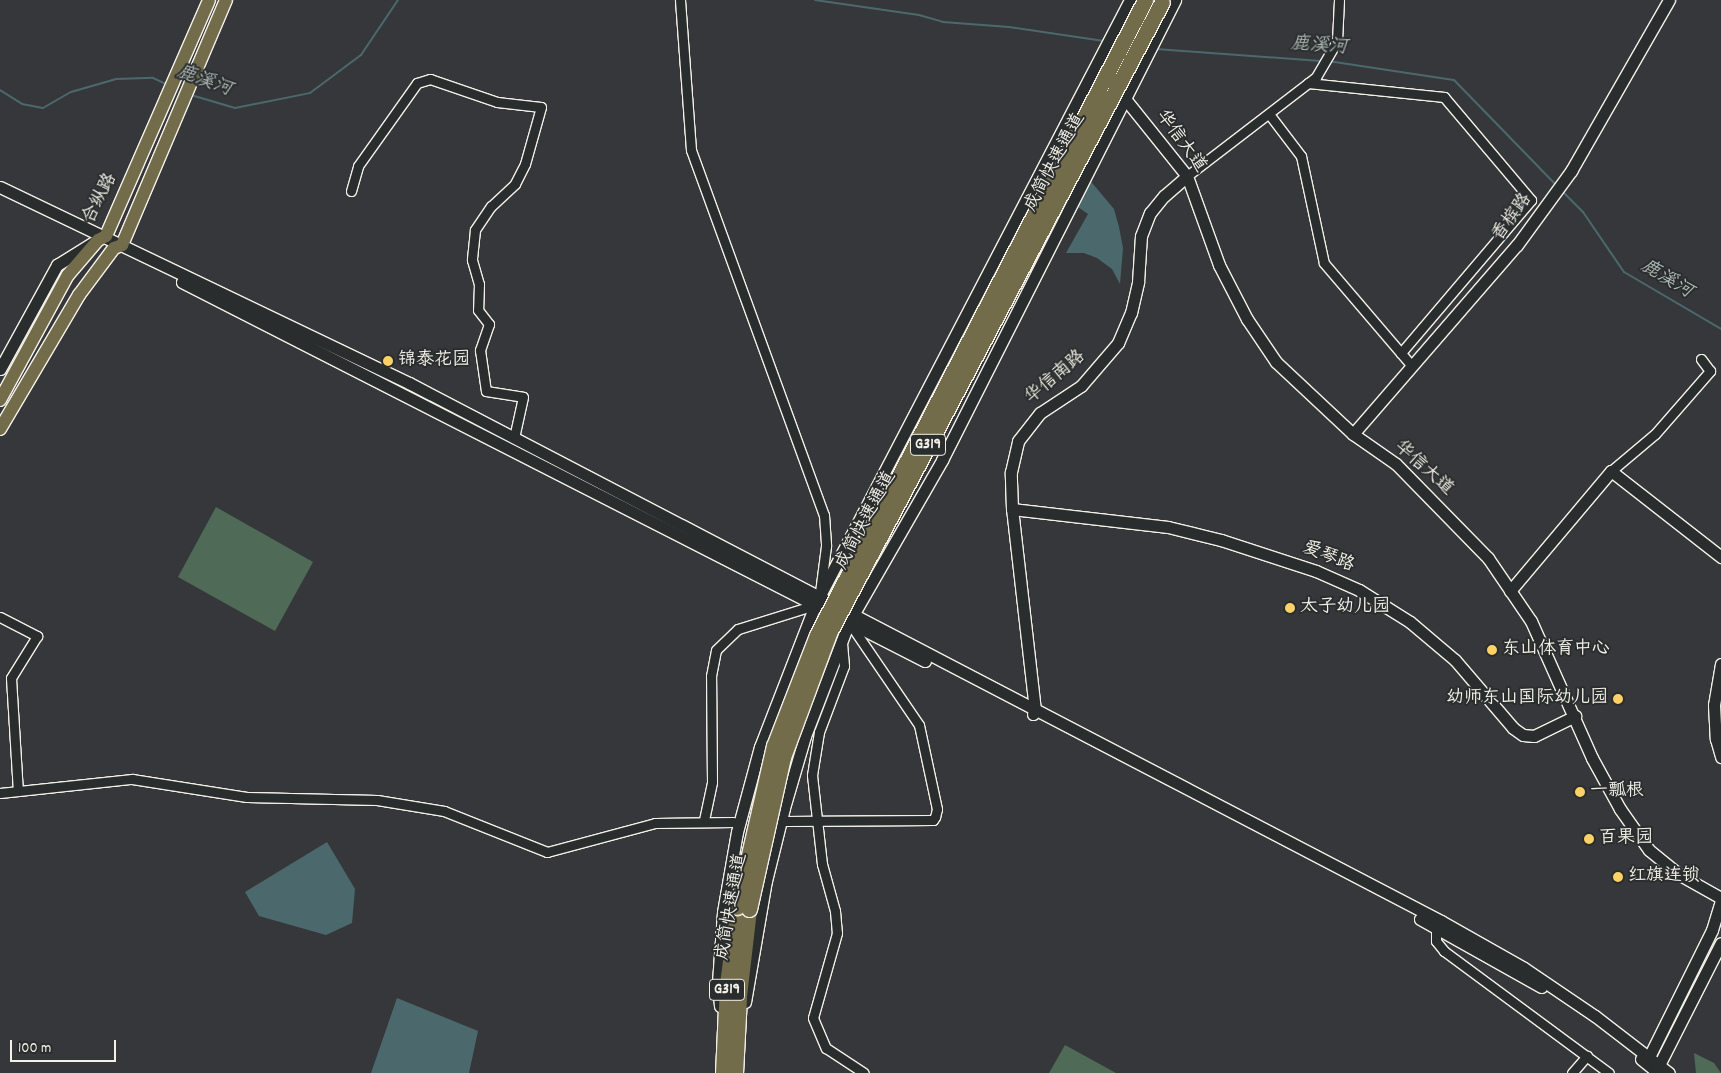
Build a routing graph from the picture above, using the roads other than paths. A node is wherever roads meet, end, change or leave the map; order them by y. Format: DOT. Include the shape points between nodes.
graph roads {
  1 [pos="209,0"];
  2 [pos="226,0"];
  3 [pos="680,0"];
  4 [pos="1130,0"];
  5 [pos="1145,0"];
  6 [pos="1167,0"];
  7 [pos="1339,0"];
  8 [pos="1669,0"];
  9 [pos="1094,71"];
  10 [pos="1308,83"];
  11 [pos="1125,98"];
  12 [pos="1269,114"];
  13 [pos="1187,176"];
  14 [pos="0,187"];
  15 [pos="351,191"];
  16 [pos="0,194"];
  17 [pos="102,238"];
  18 [pos="118,246"];
  19 [pos="1401,353"];
  20 [pos="1701,359"];
  21 [pos="1412,366"];
  22 [pos="0,369"];
  23 [pos="0,400"];
  24 [pos="0,429"];
  25 [pos="1353,434"];
  26 [pos="514,438"];
  27 [pos="1611,471"];
  28 [pos="1012,509"];
  29 [pos="1721,557"];
  30 [pos="1510,590"];
  31 [pos="818,601"];
  32 [pos="0,617"];
  33 [pos="851,618"];
  34 [pos="842,642"];
  35 [pos="1721,664"];
  36 [pos="1034,713"];
  37 [pos="1575,716"];
  38 [pos="1721,757"];
  39 [pos="18,791"];
  40 [pos="0,793"];
  41 [pos="704,820"];
  42 [pos="816,820"];
  43 [pos="786,821"];
  44 [pos="733,822"];
  45 [pos="1721,900"];
  46 [pos="743,908"];
  47 [pos="1436,928"];
  48 [pos="1721,943"];
  49 [pos="723,1045"];
  50 [pos="1587,1056"];
  51 [pos="1648,1059"];
  52 [pos="1658,1069"];
  53 [pos="731,1071"];
  54 [pos="864,1073"];
  55 [pos="1572,1073"];
  56 [pos="1609,1073"];
  57 [pos="1669,1073"];
  1 -- 17 [label="main road, 合纵路"];
  2 -- 18 [label="main road, 合纵路"];
  3 -- 31 [label="street" via="690,150 824,515 826,546"];
  4 -- 9 [label="street"];
  5 -- 46 [label="highway, 成简快速通道 / G319, bridge" via="817,635 774,746"];
  6 -- 11 [label="street" via="1159,30"];
  6 -- 46 [label="highway, 成简快速通道 / G319, bridge" via="830,633 783,757"];
  7 -- 10 [label="street" via="1337,41 1316,77"];
  8 -- 21 [label="street, 香槟路" via="1623,84 1563,180 1517,245"];
  9 -- 11 [label="street, 华信大道"];
  9 -- 31 [label="street"];
  10 -- 12 [label="street"];
  10 -- 19 [label="street" via="1444,97 1530,200"];
  11 -- 13 [label="street, 华信大道"];
  11 -- 33 [label="street" via="942,460"];
  12 -- 13 [label="street"];
  12 -- 19 [label="street" via="1301,156 1324,263"];
  13 -- 25 [label="street, 华信大道" via="1219,266 1247,319 1276,362"];
  13 -- 28 [label="street, 华信南路" via="1150,213 1142,236 1133,305 1118,342 1080,386 1040,413 1018,441 1012,472"];
  14 -- 17 [label="street"];
  15 -- 26 [label="street" via="358,166 417,83 430,79 497,102 541,107 525,164 515,184 491,206 475,230 472,260 479,284 478,310 489,324 480,350 486,392 523,397"];
  16 -- 17 [label="street"];
  17 -- 18 [label="street"];
  17 -- 22 [label="street" via="57,265"];
  17 -- 23 [label="main road, 合纵路" via="68,275"];
  18 -- 24 [label="main road, 合纵路" via="78,295"];
  18 -- 26 [label="street"];
  18 -- 31 [label="street"];
  19 -- 21 [label="street"];
  20 -- 27 [label="street" via="1710,372 1655,434"];
  21 -- 25 [label="street, 香槟路"];
  25 -- 30 [label="street, 华信大道" via="1396,464 1446,513 1488,558"];
  26 -- 31 [label="street"];
  27 -- 29 [label="street"];
  27 -- 30 [label="street"];
  28 -- 36 [label="street, 华信南路"];
  28 -- 37 [label="street, 爱琴路" via="1168,527 1221,540 1316,571 1359,590 1410,622 1455,660 1513,728 1523,735 1534,736"];
  30 -- 37 [label="street, 华信大道" via="1531,621"];
  31 -- 33 [label="street"];
  31 -- 41 [label="street" via="738,629 716,650 711,676 712,782"];
  31 -- 49 [label="street" via="760,747 737,832 723,912 718,982"];
  32 -- 39 [label="street" via="37,636 11,678"];
  33 -- 34 [label="street"];
  33 -- 36 [label="street"];
  33 -- 42 [label="street" via="918,725 937,809 936,817 934,820"];
  34 -- 42 [label="street" via="844,666 819,732 814,757"];
  34 -- 53 [label="street" via="805,736 784,808 766,881"];
  35 -- 38 [label="street" via="1714,705 1716,739"];
  36 -- 47 [label="street"];
  36 -- 51 [label="street" via="1524,968"];
  37 -- 45 [label="street, 华信大道" via="1592,758 1620,809 1649,850 1680,875"];
  39 -- 40 [label="street"];
  39 -- 41 [label="street" via="132,779 247,797 377,800 444,811 547,852 655,822"];
  41 -- 44 [label="street"];
  42 -- 43 [label="street"];
  42 -- 54 [label="street" via="837,934 813,1018 826,1048"];
  45 -- 51 [label="street" via="1712,930"];
  46 -- 49 [label="highway, 成简快速通道 / G319"];
  46 -- 53 [label="highway, 成简快速通道 / G319"];
  47 -- 50 [label="street" via="1436,941 1444,951"];
  47 -- 51 [label="street" via="1545,990"];
  48 -- 52 [label="street"];
  49 -- 53 [label="highway, 成简快速通道 / G319"];
  50 -- 55 [label="street"];
  50 -- 56 [label="street"];
  51 -- 52 [label="street"];
  52 -- 57 [label="street"];
}
